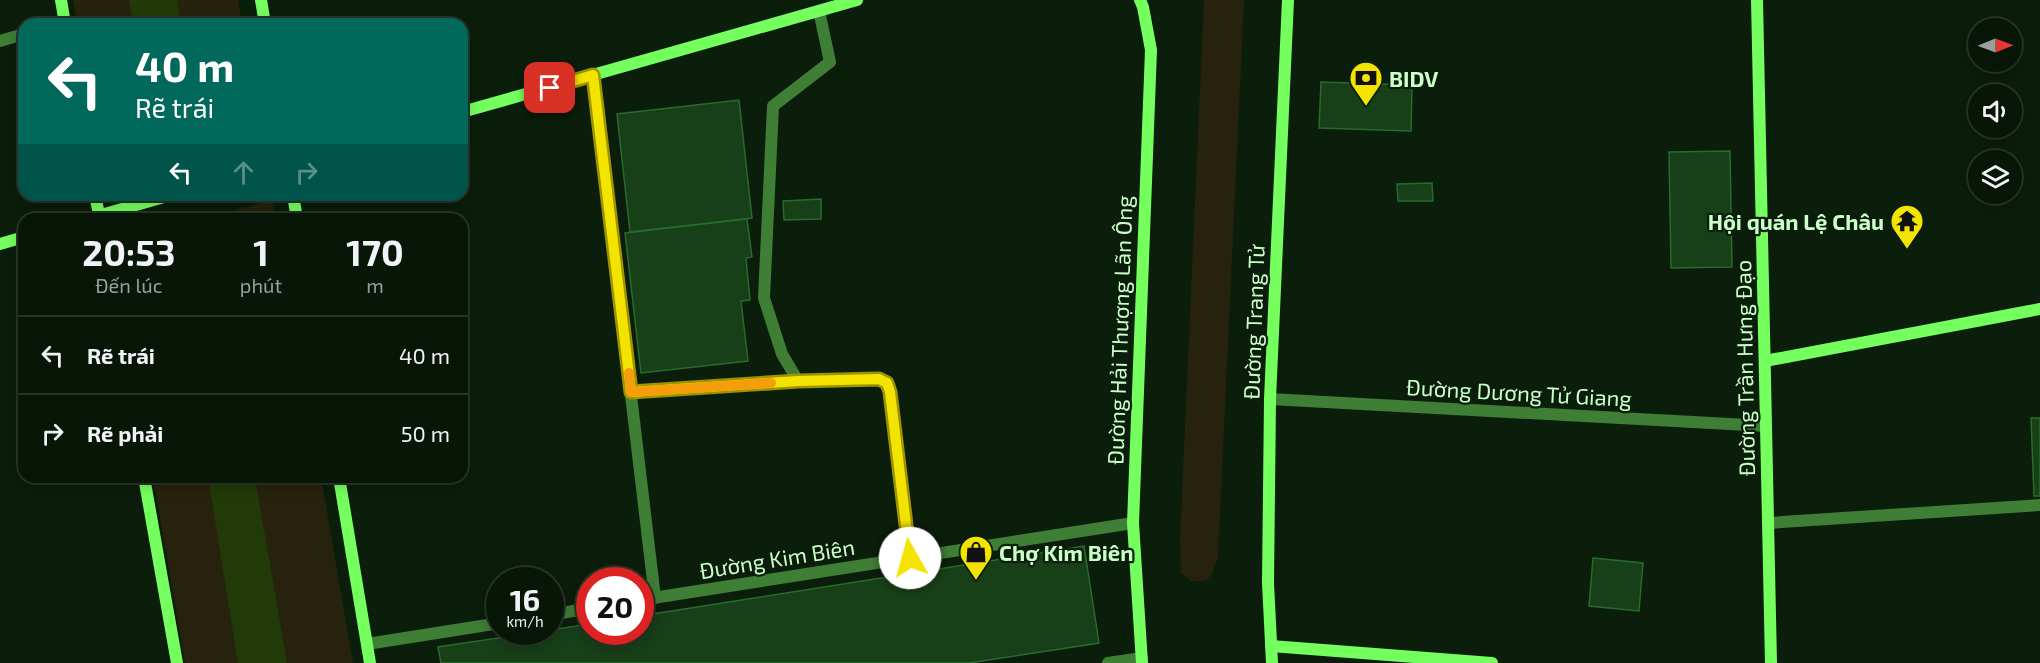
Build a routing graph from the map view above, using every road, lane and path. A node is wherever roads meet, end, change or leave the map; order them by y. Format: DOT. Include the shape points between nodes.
graph roads {
  1 [pos="61,0"];
  2 [pos="261,0"];
  3 [pos="857,0"];
  4 [pos="1140,0"];
  5 [pos="1288,0"];
  6 [pos="1757,0"];
  7 [pos="819,11"];
  8 [pos="63,18"];
  9 [pos="264,18"];
  10 [pos="18,36"];
  11 [pos="0,41"];
  12 [pos="593,75"];
  13 [pos="468,110"];
  14 [pos="151,201"];
  15 [pos="112,213"];
  16 [pos="18,239"];
  17 [pos="0,244"];
  18 [pos="2040,309"];
  19 [pos="1765,361"];
  20 [pos="798,381"];
  21 [pos="631,392"];
  22 [pos="1270,399"];
  23 [pos="1766,426"];
  24 [pos="145,483"];
  25 [pos="340,483"];
  26 [pos="2040,505"];
  27 [pos="1133,523"];
  28 [pos="1768,523"];
  29 [pos="910,558"];
  30 [pos="655,598"];
  31 [pos="486,625"];
  32 [pos="366,644"];
  33 [pos="1271,646"];
  34 [pos="1142,660"];
  35 [pos="177,663"];
  36 [pos="370,663"];
  37 [pos="1108,663"];
  38 [pos="1272,663"];
  39 [pos="1492,663"];
  40 [pos="1771,663"];
  1 -- 8 [label="street"];
  2 -- 9 [label="street"];
  3 -- 7 [label="street"];
  4 -- 27 [label="street, Đường Hải Thượng Lãn Ông" via="1151,69"];
  5 -- 22 [label="street, Đường Trang Tử"];
  6 -- 19 [label="street, Đường Trần Hưng Đạo"];
  7 -- 12 [label="street"];
  7 -- 20 [label="street" via="830,62 773,106 764,298 782,354"];
  10 -- 11 [label="street"];
  12 -- 13 [label="street"];
  12 -- 21 [label="street"];
  14 -- 15 [label="street"];
  16 -- 17 [label="street"];
  18 -- 19 [label="street"];
  19 -- 23 [label="street, Đường Trần Hưng Đạo"];
  20 -- 21 [label="street"];
  20 -- 29 [label="street" via="879,379 887,383"];
  21 -- 30 [label="street"];
  22 -- 23 [label="street, Đường Dương Tử Giang"];
  22 -- 33 [label="street, Đường Trang Tử"];
  23 -- 28 [label="street, Đường Trần Hưng Đạo"];
  24 -- 35 [label="street"];
  25 -- 32 [label="street"];
  26 -- 28 [label="street"];
  27 -- 29 [label="street, Đường Kim Biên"];
  27 -- 34 [label="street, Đường Hải Thượng Lãn Ông"];
  28 -- 40 [label="street, Đường Trần Hưng Đạo"];
  29 -- 30 [label="street, Đường Kim Biên"];
  31 -- 32 [label="street"];
  32 -- 36 [label="street"];
  33 -- 38 [label="street"];
  33 -- 39 [label="street"];
  34 -- 37 [label="street"];
}
